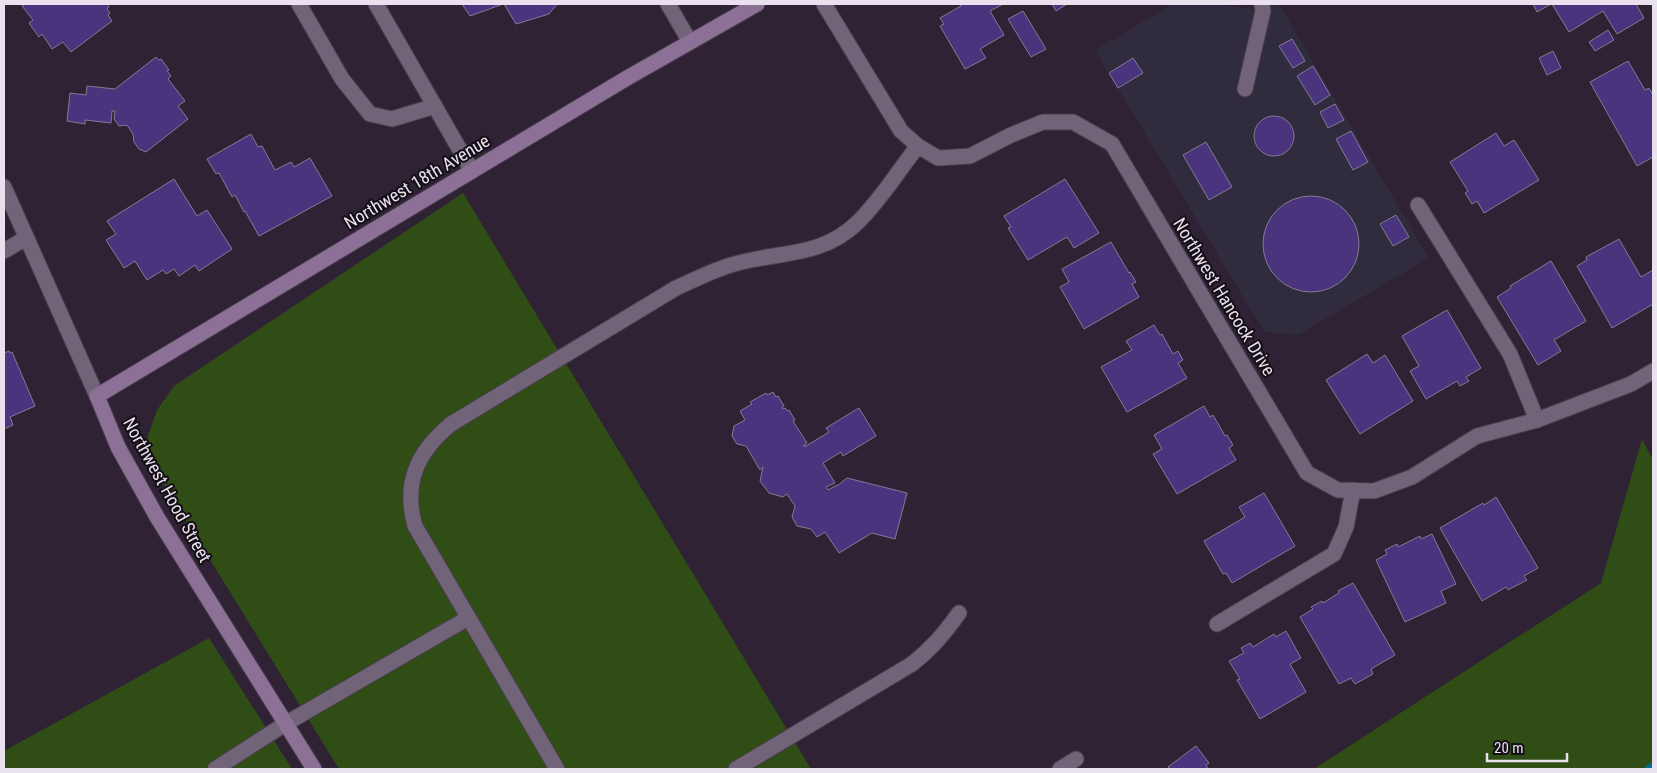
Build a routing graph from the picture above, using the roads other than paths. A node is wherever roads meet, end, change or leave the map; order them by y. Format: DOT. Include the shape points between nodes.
graph roads {
  1 [pos="299,4"];
  2 [pos="376,4"];
  3 [pos="668,4"];
  4 [pos="757,4"];
  5 [pos="824,4"];
  6 [pos="1262,4"];
  7 [pos="690,42"];
  8 [pos="1245,89"];
  9 [pos="435,106"];
  10 [pos="918,146"];
  11 [pos="472,171"];
  12 [pos="4,187"];
  13 [pos="1418,205"];
  14 [pos="26,238"];
  15 [pos="4,251"];
  16 [pos="1653,371"];
  17 [pos="97,396"];
  18 [pos="1537,420"];
  19 [pos="1352,490"];
  20 [pos="959,613"];
  21 [pos="468,618"];
  22 [pos="1216,624"];
  23 [pos="285,724"];
  24 [pos="1076,759"];
  25 [pos="215,769"];
  26 [pos="314,769"];
  27 [pos="557,769"];
  28 [pos="736,769"];
  29 [pos="1060,769"];
  1 -- 9 [label="street" via="342,79 370,114 392,119"];
  2 -- 9 [label="street"];
  3 -- 7 [label="street"];
  4 -- 7 [label="street, Northwest 18th Avenue"];
  5 -- 10 [label="street, Northwest Hancock Drive" via="901,132"];
  6 -- 8 [label="street" via="1264,11"];
  7 -- 11 [label="street, Northwest 18th Avenue"];
  9 -- 11 [label="street"];
  10 -- 19 [label="street, Northwest Hancock Drive" via="938,158 970,156 1043,122 1074,122 1112,144 1307,473 1338,490"];
  10 -- 21 [label="street" via="856,224 828,243 712,271 676,288 451,424 437,436 418,462 413,475 410,510 422,541"];
  11 -- 17 [label="street, Northwest 18th Avenue"];
  12 -- 14 [label="street, Northwest Hood Street"];
  13 -- 18 [label="street" via="1510,354"];
  14 -- 15 [label="street"];
  14 -- 17 [label="street, Northwest Hood Street"];
  16 -- 18 [label="street, Northwest Hancock Drive" via="1631,384"];
  17 -- 23 [label="street, Northwest Hood Street" via="118,447 157,517"];
  18 -- 19 [label="street, Northwest Hancock Drive" via="1478,436 1412,477 1374,491"];
  19 -- 22 [label="street" via="1346,527 1334,554"];
  20 -- 28 [label="street" via="939,641 912,664"];
  21 -- 23 [label="street"];
  21 -- 27 [label="street"];
  23 -- 25 [label="street"];
  23 -- 26 [label="street, Northwest Hood Street"];
  24 -- 29 [label="street"];
}
